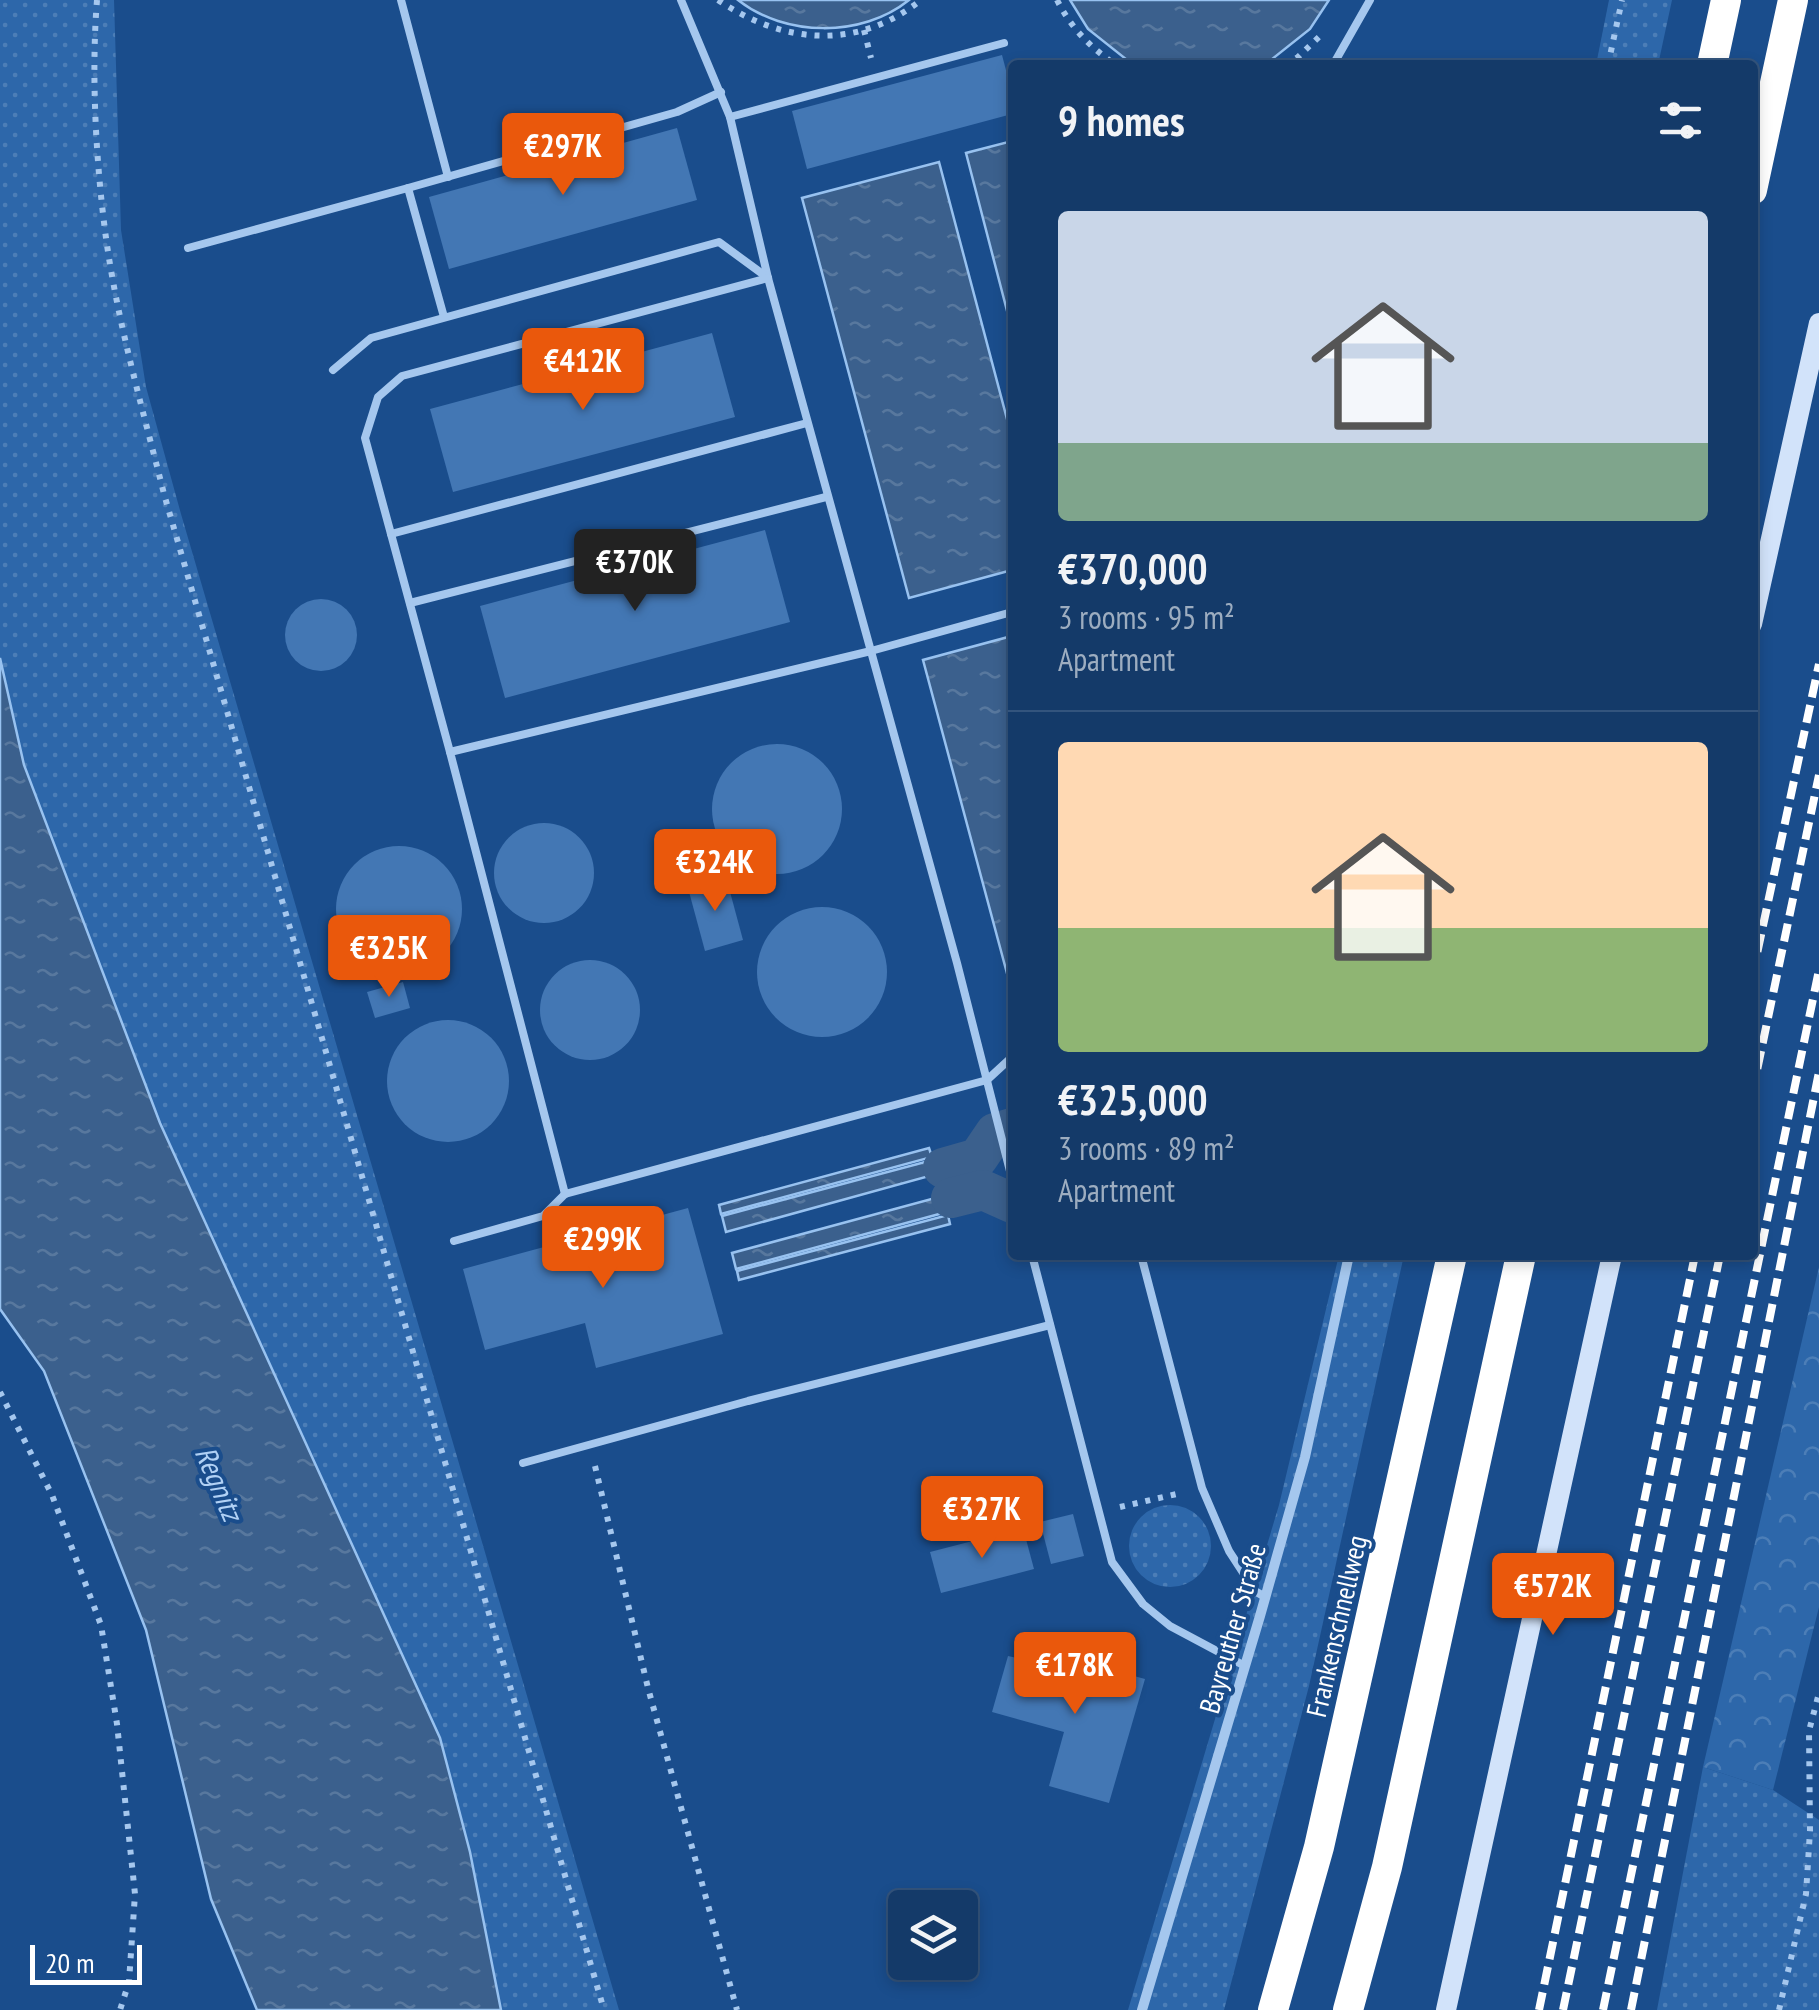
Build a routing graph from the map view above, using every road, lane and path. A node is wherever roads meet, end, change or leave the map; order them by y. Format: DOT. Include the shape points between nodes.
graph roads {
  1 [pos="96,0"];
  2 [pos="401,0"];
  3 [pos="681,0"];
  4 [pos="718,0"];
  5 [pos="921,0"];
  6 [pos="1057,0"];
  7 [pos="1370,0"];
  8 [pos="1622,0"];
  9 [pos="1726,0"];
  10 [pos="1793,0"];
  11 [pos="1330,23"];
  12 [pos="1004,44"];
  13 [pos="1108,60"];
  14 [pos="1292,60"];
  15 [pos="1335,60"];
  16 [pos="1609,60"];
  17 [pos="1713,60"];
  18 [pos="721,92"];
  19 [pos="730,116"];
  20 [pos="1758,162"];
  21 [pos="448,177"];
  22 [pos="408,188"];
  23 [pos="188,248"];
  24 [pos="768,278"];
  25 [pos="444,317"];
  26 [pos="1819,323"];
  27 [pos="333,370"];
  28 [pos="807,423"];
  29 [pos="826,497"];
  30 [pos="391,534"];
  31 [pos="1758,597"];
  32 [pos="410,603"];
  33 [pos="1008,613"];
  34 [pos="871,650"];
  35 [pos="450,752"];
  36 [pos="1008,1060"];
  37 [pos="987,1080"];
  38 [pos="1008,1163"];
  39 [pos="565,1194"];
  40 [pos="454,1241"];
  41 [pos="1033,1260"];
  42 [pos="1141,1260"];
  43 [pos="1348,1260"];
  44 [pos="1451,1260"];
  45 [pos="1520,1260"];
  46 [pos="1611,1260"];
  47 [pos="1050,1325"];
  48 [pos="0,1392"];
  49 [pos="590,1445"];
  50 [pos="524,1464"];
  51 [pos="1202,1488"];
  52 [pos="1097,1512"];
  53 [pos="1265,1597"];
  54 [pos="1245,1666"];
  55 [pos="1819,1692"];
  56 [pos="120,2010"];
  57 [pos="604,2010"];
  58 [pos="737,2010"];
  59 [pos="1142,2010"];
  60 [pos="1273,2010"];
  61 [pos="1348,2010"];
  62 [pos="1446,2010"];
  63 [pos="1778,2010"];
  1 -- 57 [label="path" via="106,239 159,475"];
  2 -- 21 [label="lane"];
  3 -- 18 [label="lane"];
  4 -- 5 [label="path" via="771,29 802,35 864,30"];
  6 -- 13 [label="path" via="1079,34"];
  7 -- 15 [label="lane"];
  8 -- 16 [label="path"];
  9 -- 17 [label="highway"];
  10 -- 20 [label="highway"];
  11 -- 14 [label="path"];
  12 -- 19 [label="lane"];
  18 -- 19 [label="lane"];
  18 -- 21 [label="lane" via="677,112"];
  19 -- 24 [label="lane"];
  21 -- 22 [label="lane"];
  22 -- 23 [label="lane"];
  22 -- 25 [label="lane"];
  24 -- 25 [label="lane" via="719,242"];
  24 -- 28 [label="lane"];
  24 -- 30 [label="lane" via="402,376 378,397 366,438"];
  25 -- 27 [label="lane" via="371,338"];
  26 -- 31 [label="main road"];
  28 -- 29 [label="lane"];
  28 -- 30 [label="lane"];
  29 -- 32 [label="lane"];
  29 -- 34 [label="lane"];
  30 -- 32 [label="lane"];
  32 -- 35 [label="lane"];
  33 -- 34 [label="lane"];
  34 -- 35 [label="lane"];
  34 -- 37 [label="lane"];
  35 -- 39 [label="lane"];
  36 -- 37 [label="lane"];
  37 -- 38 [label="lane"];
  37 -- 39 [label="lane"];
  39 -- 40 [label="lane" via="544,1216"];
  41 -- 47 [label="lane"];
  42 -- 51 [label="lane"];
  43 -- 53 [label="street, Bayreuther Straße" via="1305,1456"];
  44 -- 60 [label="highway, Frankenschnellweg" via="1319,1847"];
  45 -- 61 [label="highway" via="1387,1867"];
  46 -- 62 [label="main road"];
  47 -- 49 [label="lane"];
  47 -- 52 [label="lane"];
  48 -- 56 [label="path" via="52,1495 102,1625 135,1894 129,1982"];
  49 -- 50 [label="lane"];
  49 -- 58 [label="path" via="648,1688"];
  51 -- 52 [label="path"];
  51 -- 53 [label="lane" via="1230,1551"];
  52 -- 54 [label="lane" via="1112,1562 1142,1604"];
  53 -- 54 [label="street, Bayreuther Straße"];
  54 -- 59 [label="street, Bayreuther Straße"];
  55 -- 63 [label="path" via="1808,1731 1806,1894"];
}
